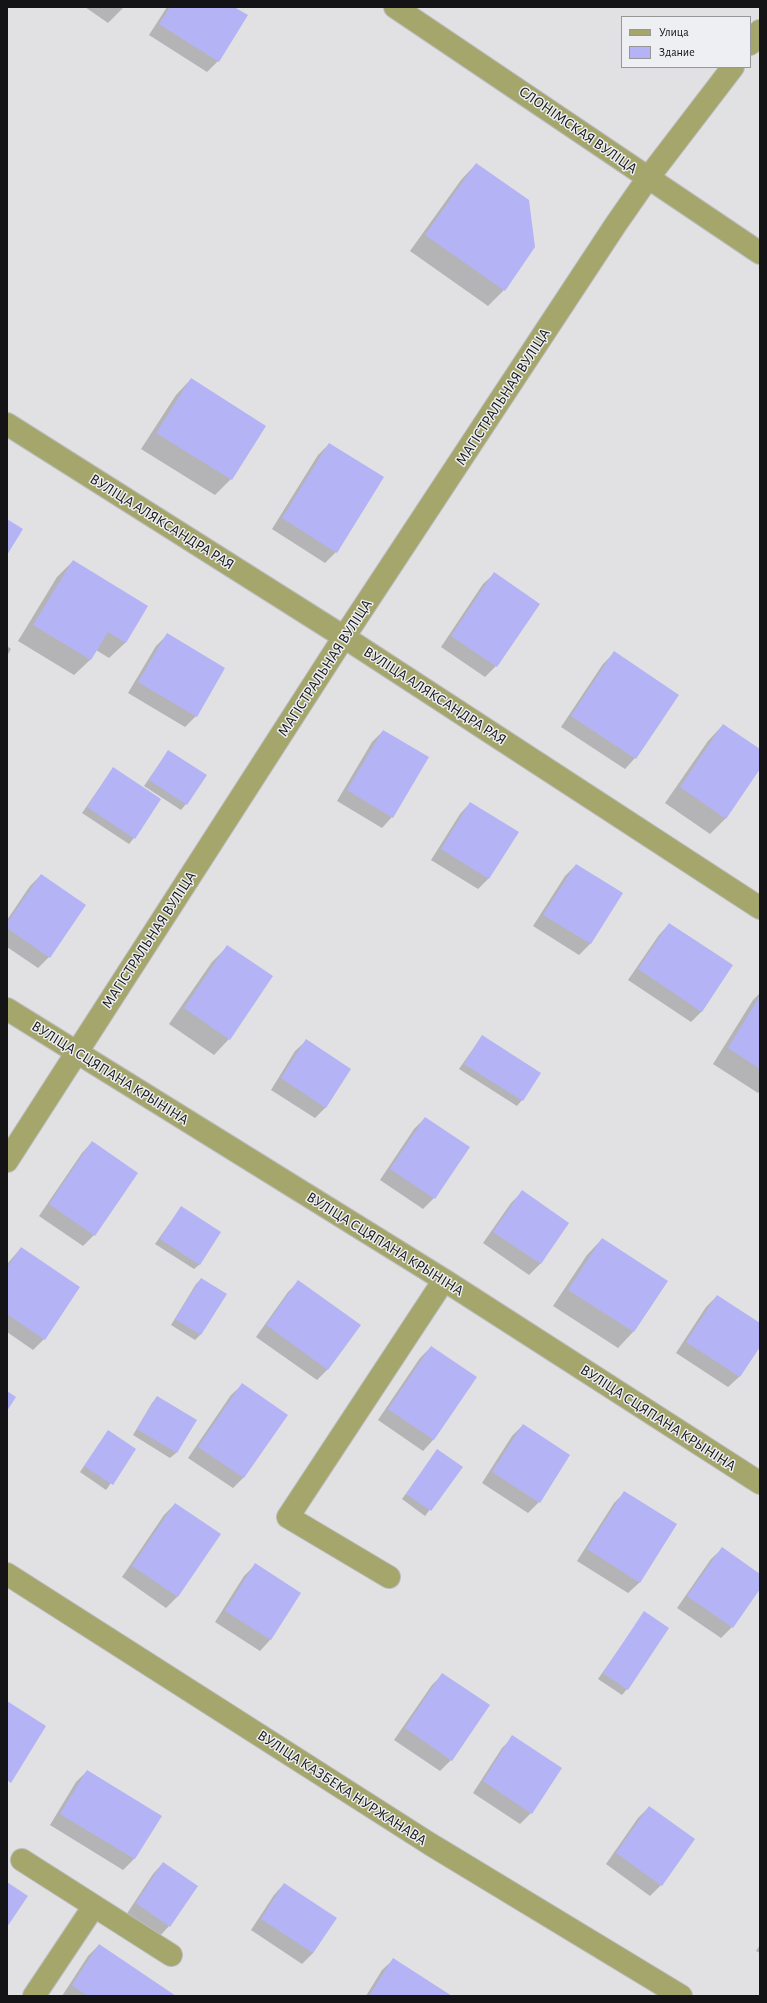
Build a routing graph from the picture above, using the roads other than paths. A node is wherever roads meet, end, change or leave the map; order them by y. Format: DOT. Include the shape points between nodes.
graph roads {
  1 [pos="395,7"];
  2 [pos="760,31"];
  3 [pos="751,43"];
  4 [pos="732,68"];
  5 [pos="648,178"];
  6 [pos="760,253"];
  7 [pos="7,424"];
  8 [pos="344,637"];
  9 [pos="760,908"];
  10 [pos="7,1009"];
  11 [pos="77,1053"];
  12 [pos="7,1161"];
  13 [pos="444,1280"];
  14 [pos="760,1483"];
  15 [pos="7,1574"];
  16 [pos="389,1577"];
  17 [pos="22,1860"];
  18 [pos="94,1906"];
  19 [pos="171,1955"];
  20 [pos="34,1996"];
  21 [pos="682,1996"];
  1 -- 5 [label="street, СЛОНІМСКАЯ ВУЛІЦА"];
  2 -- 3 [label="street"];
  4 -- 5 [label="street, МАГІСТРАЛЬНАЯ ВУЛІЦА"];
  5 -- 6 [label="street, СЛОНІМСКАЯ ВУЛІЦА"];
  5 -- 8 [label="street, МАГІСТРАЛЬНАЯ ВУЛІЦА"];
  7 -- 8 [label="street, ВУЛІЦА АЛЯКСАНДРА РАЯ"];
  8 -- 9 [label="street, ВУЛІЦА АЛЯКСАНДРА РАЯ"];
  8 -- 11 [label="street, МАГІСТРАЛЬНАЯ ВУЛІЦА"];
  10 -- 11 [label="street, ВУЛІЦА СЦЯПАНА КРЫНІНА"];
  11 -- 12 [label="street, МАГІСТРАЛЬНАЯ ВУЛІЦА"];
  11 -- 13 [label="street, ВУЛІЦА СЦЯПАНА КРЫНІНА"];
  13 -- 14 [label="street, ВУЛІЦА СЦЯПАНА КРЫНІНА"];
  13 -- 16 [label="street" via="288,1517"];
  15 -- 21 [label="street, ВУЛІЦА КАЗБЕКА НУРЖАНАВА" via="430,1844"];
  17 -- 18 [label="street"];
  18 -- 19 [label="street"];
  18 -- 20 [label="street"];
}
